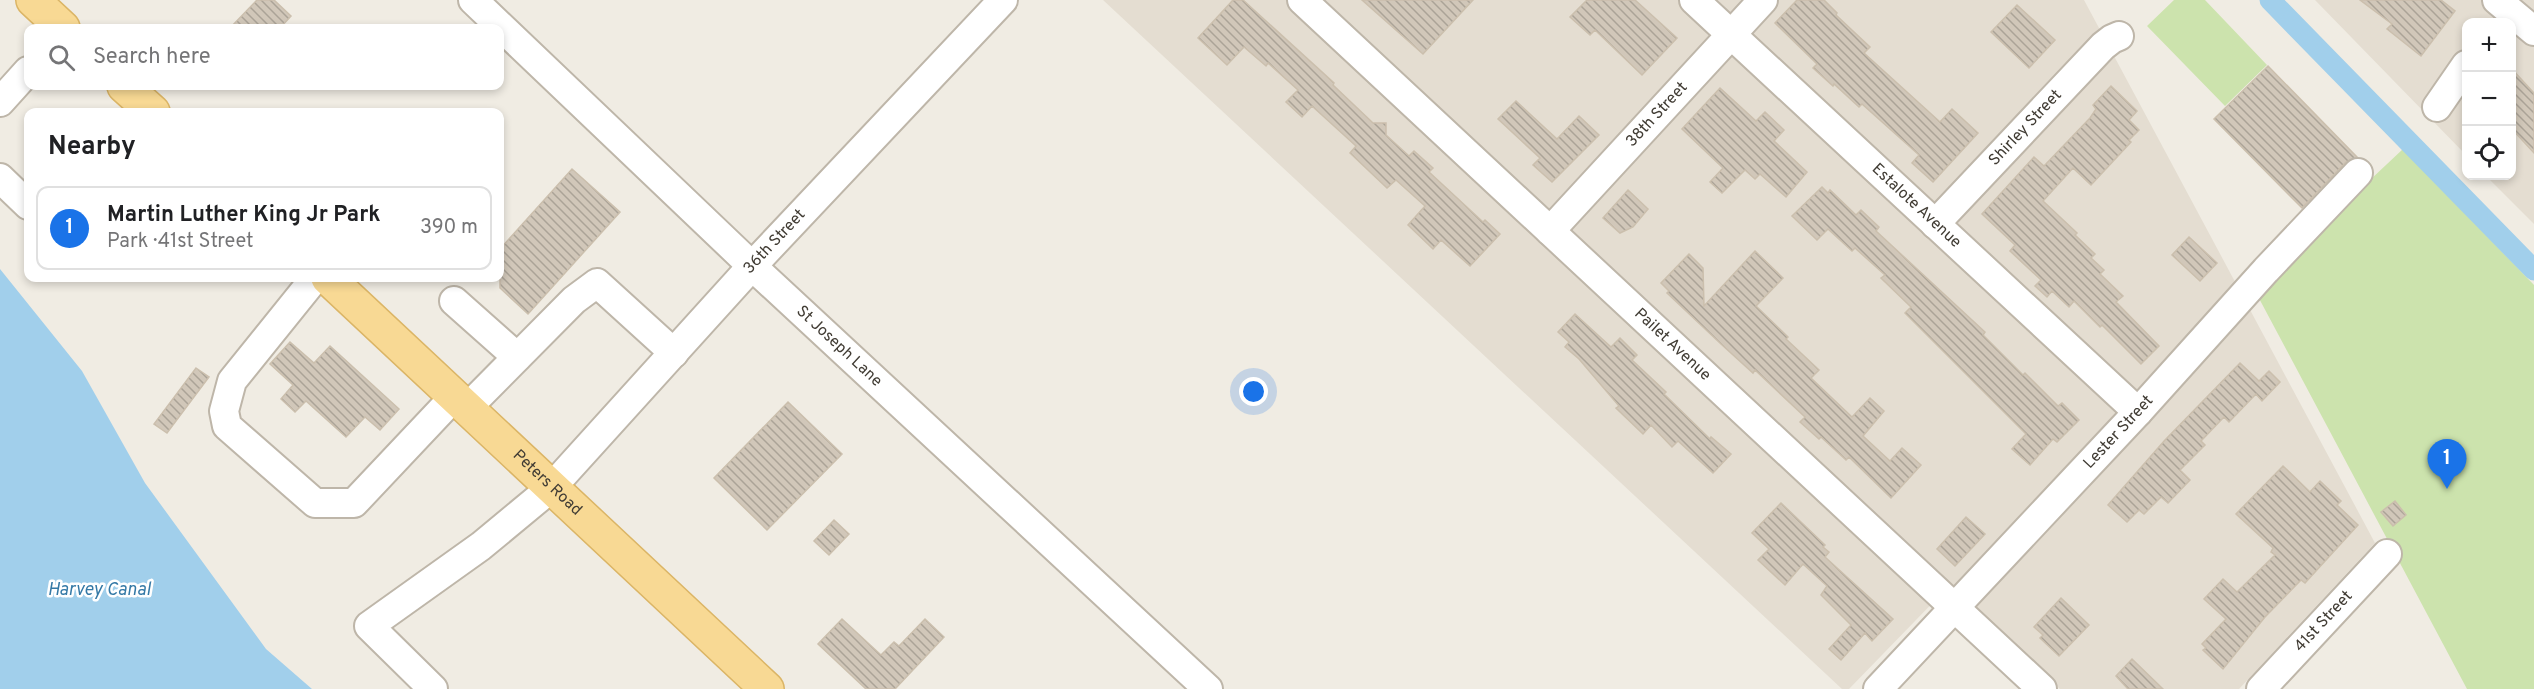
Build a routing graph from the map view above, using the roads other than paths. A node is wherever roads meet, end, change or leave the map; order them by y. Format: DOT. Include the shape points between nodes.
graph roads {
  1 [pos="33,0"];
  2 [pos="473,0"];
  3 [pos="1003,0"];
  4 [pos="1302,0"];
  5 [pos="1694,0"];
  6 [pos="1763,0"];
  7 [pos="2503,8"];
  8 [pos="59,24"];
  9 [pos="498,24"];
  10 [pos="504,30"];
  11 [pos="2534,31"];
  12 [pos="1731,35"];
  13 [pos="2119,36"];
  14 [pos="2462,71"];
  15 [pos="24,75"];
  16 [pos="128,90"];
  17 [pos="0,102"];
  18 [pos="2438,106"];
  19 [pos="149,108"];
  20 [pos="2358,172"];
  21 [pos="0,178"];
  22 [pos="24,201"];
  23 [pos="1935,224"];
  24 [pos="1550,231"];
  25 [pos="752,266"];
  26 [pos="312,282"];
  27 [pos="331,282"];
  28 [pos="454,301"];
  29 [pos="674,353"];
  30 [pos="517,357"];
  31 [pos="460,403"];
  32 [pos="2138,412"];
  33 [pos="551,488"];
  34 [pos="2386,554"];
  35 [pos="1954,608"];
  36 [pos="433,689"];
  37 [pos="767,689"];
  38 [pos="1208,689"];
  39 [pos="1878,689"];
  40 [pos="2042,689"];
  41 [pos="2261,689"];
  1 -- 8 [label="main road"];
  2 -- 9 [label="street, St Joseph Lane"];
  3 -- 25 [label="street, 36th Street"];
  4 -- 24 [label="street, Pailet Avenue"];
  5 -- 12 [label="street, Estalote Avenue"];
  6 -- 12 [label="street, 38th Street"];
  7 -- 11 [label="street"];
  10 -- 25 [label="street, St Joseph Lane"];
  12 -- 23 [label="street, Estalote Avenue"];
  12 -- 24 [label="street, 38th Street"];
  13 -- 23 [label="street, Shirley Street" via="2103,46"];
  14 -- 18 [label="street"];
  15 -- 17 [label="street"];
  16 -- 19 [label="main road"];
  20 -- 32 [label="street, Lester Street"];
  21 -- 22 [label="street"];
  23 -- 32 [label="street, Estalote Avenue"];
  24 -- 35 [label="street, Pailet Avenue"];
  25 -- 29 [label="street, 36th Street"];
  25 -- 38 [label="street, St Joseph Lane"];
  26 -- 31 [label="street" via="232,381 224,411 227,426 315,503 354,503"];
  27 -- 31 [label="main road, Peters Road"];
  28 -- 30 [label="street"];
  29 -- 30 [label="street" via="597,283 573,300"];
  29 -- 33 [label="street, 36th Street"];
  30 -- 31 [label="street"];
  31 -- 33 [label="main road, Peters Road"];
  32 -- 35 [label="street, Lester Street"];
  33 -- 36 [label="street, 36th Street" via="481,546 369,626"];
  33 -- 37 [label="main road, Peters Road"];
  34 -- 41 [label="street, 41st Street"];
  35 -- 39 [label="street, Lester Street"];
  35 -- 40 [label="street, Pailet Avenue"];
}
